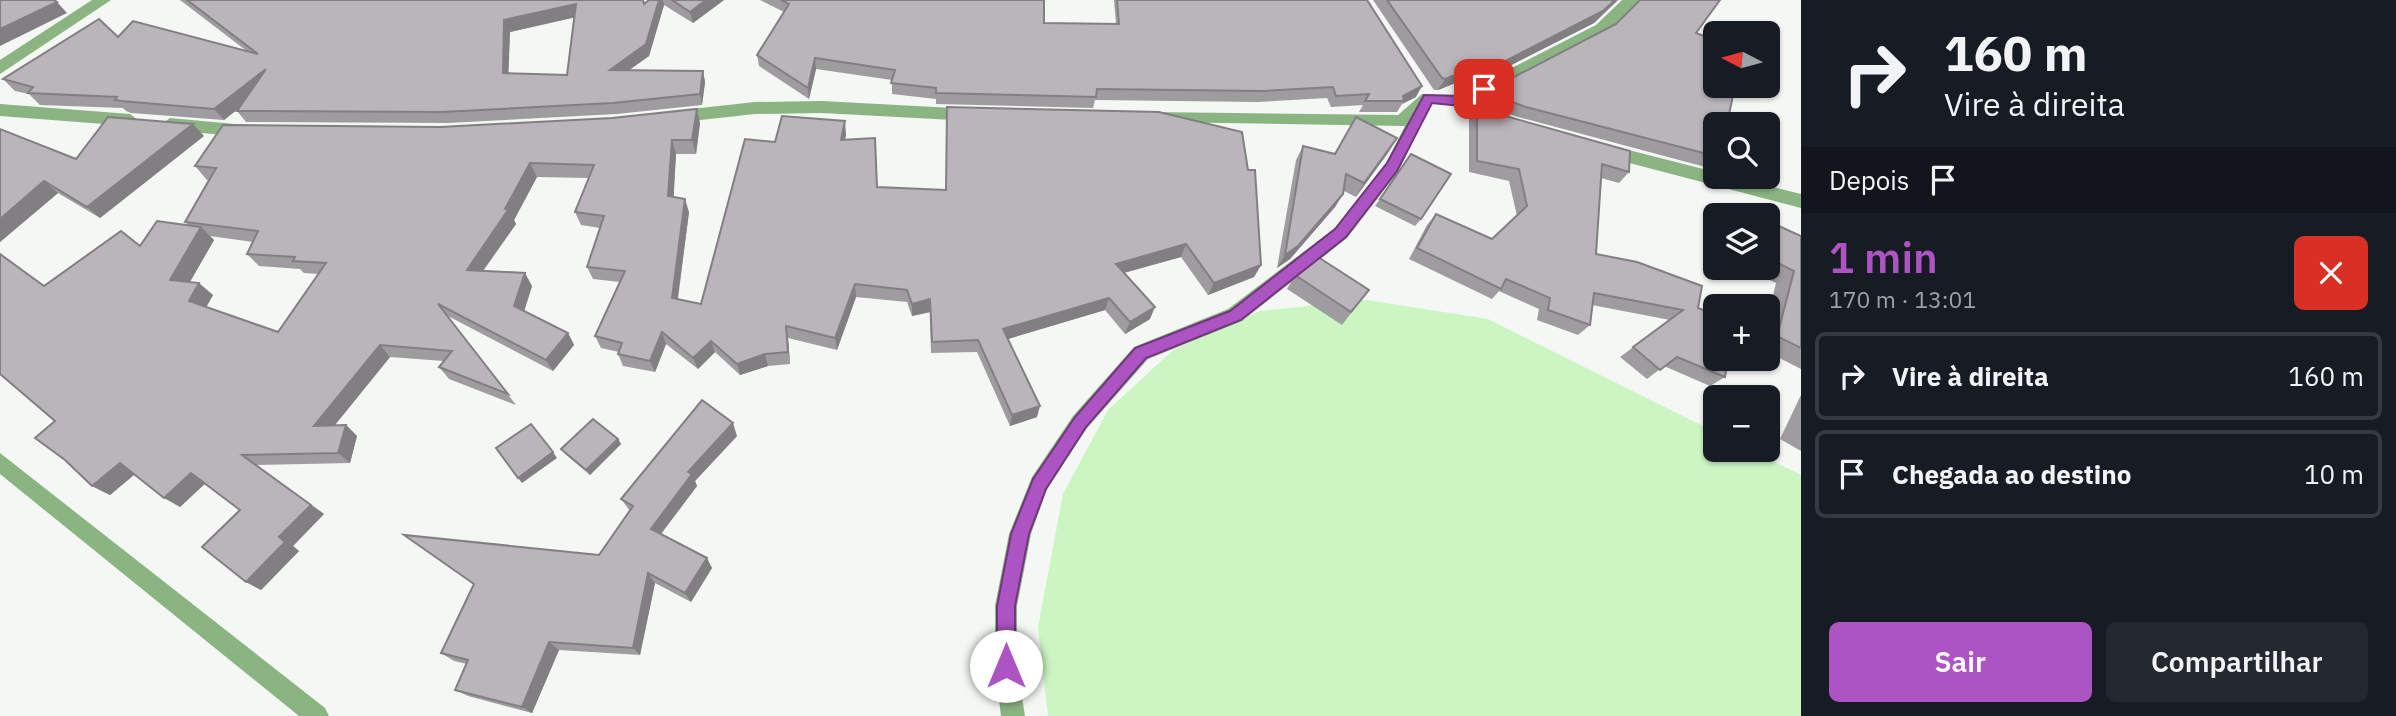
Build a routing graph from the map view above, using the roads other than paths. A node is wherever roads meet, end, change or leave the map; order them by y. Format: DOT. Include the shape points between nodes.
graph roads {
  1 [pos="103,0"];
  2 [pos="1631,0"];
  3 [pos="0,68"];
  4 [pos="1425,93"];
  5 [pos="1461,101"];
  6 [pos="0,110"];
  7 [pos="1479,114"];
  8 [pos="992,116"];
  9 [pos="1135,116"];
  10 [pos="659,118"];
  11 [pos="259,132"];
  12 [pos="1594,147"];
  13 [pos="1801,201"];
  14 [pos="0,462"];
  15 [pos="317,716"];
  16 [pos="1013,716"];
  1 -- 3 [label="street"];
  2 -- 5 [label="street" via="1601,29"];
  4 -- 5 [label="street"];
  4 -- 9 [label="street" via="1402,121"];
  4 -- 16 [label="street" via="1392,167 1341,233 1236,315 1141,353 1073,432 1039,484 1020,534 1006,606 1006,666"];
  5 -- 7 [label="street" via="1467,110"];
  6 -- 11 [label="street"];
  8 -- 10 [label="street" via="822,107 755,108"];
  12 -- 13 [label="street"];
  14 -- 15 [label="street"];
}
